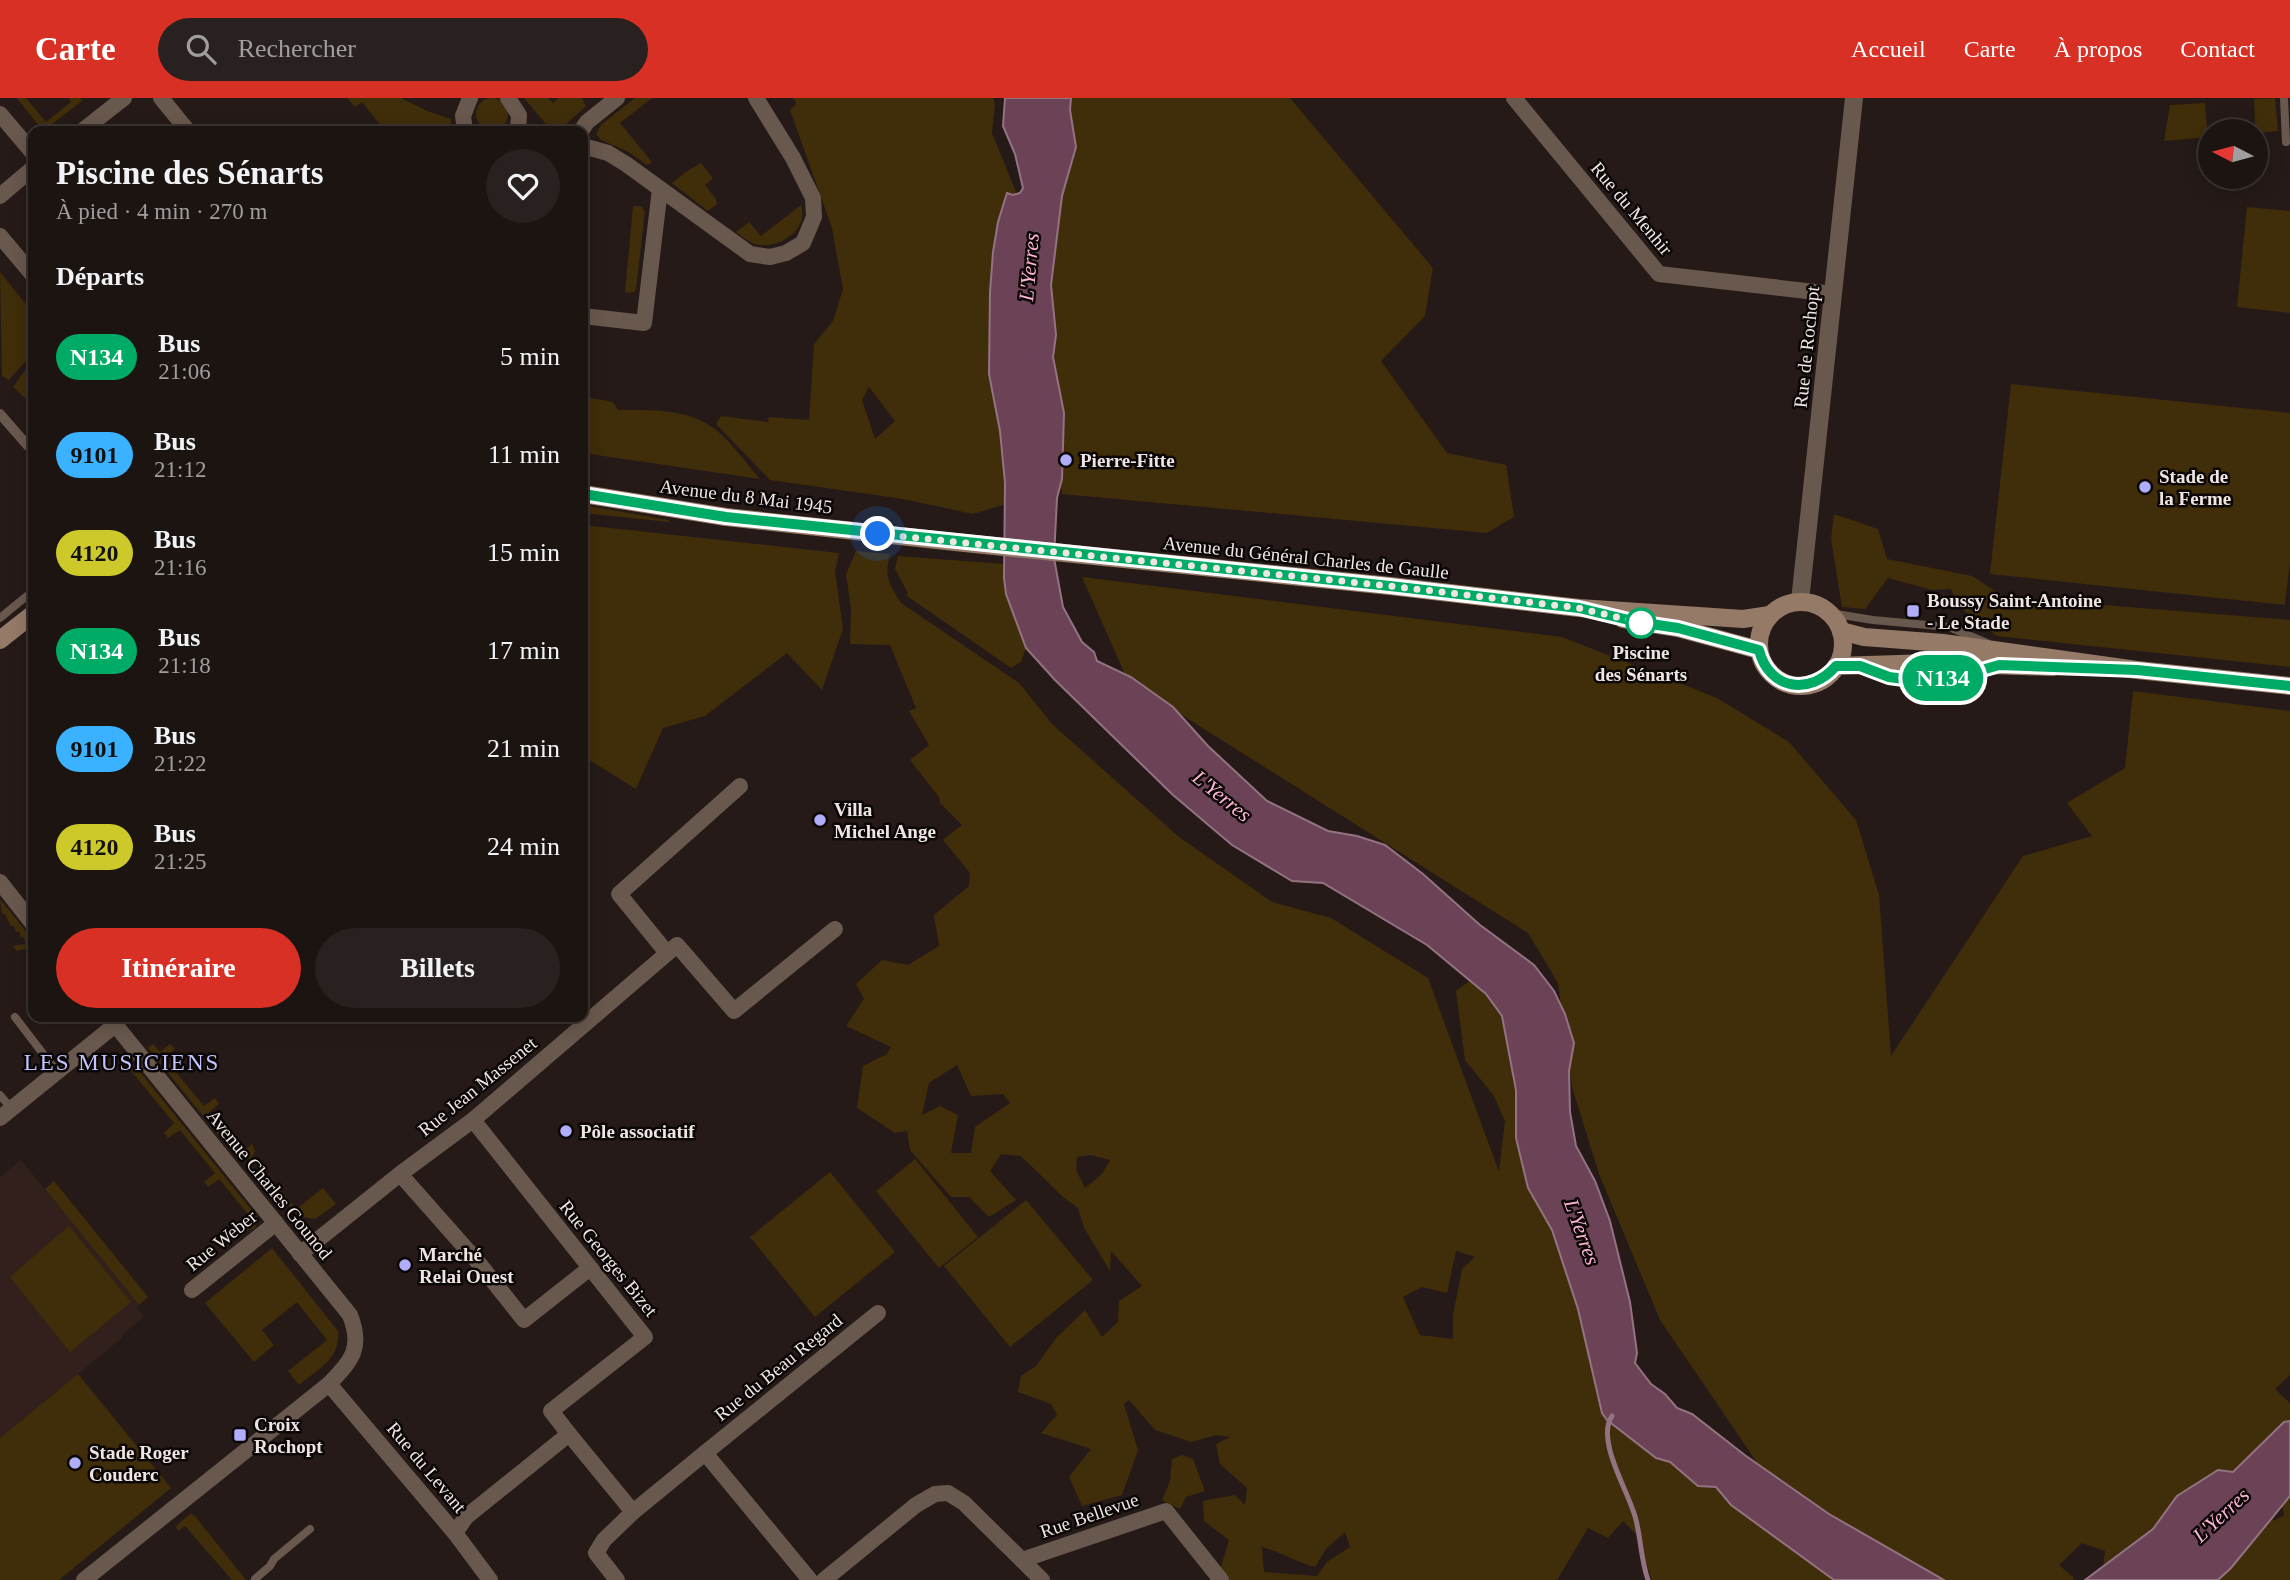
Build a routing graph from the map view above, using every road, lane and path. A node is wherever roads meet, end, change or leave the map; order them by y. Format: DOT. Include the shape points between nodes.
graph roads {
  1 [pos="124,98"];
  2 [pos="161,98"];
  3 [pos="470,98"];
  4 [pos="508,98"];
  5 [pos="617,98"];
  6 [pos="756,98"];
  7 [pos="1514,98"];
  8 [pos="1854,98"];
  9 [pos="2284,98"];
  10 [pos="0,114"];
  11 [pos="88,126"];
  12 [pos="184,126"];
  13 [pos="464,126"];
  14 [pos="518,126"];
  15 [pos="584,126"];
  16 [pos="2286,142"];
  17 [pos="28,147"];
  18 [pos="588,147"];
  19 [pos="28,172"];
  20 [pos="660,189"];
  21 [pos="0,196"];
  22 [pos="0,236"];
  23 [pos="28,269"];
  24 [pos="1833,294"];
  25 [pos="588,317"];
  26 [pos="0,414"];
  27 [pos="28,446"];
  28 [pos="588,495"];
  29 [pos="1030,548"];
  30 [pos="28,595"];
  31 [pos="1800,601"];
  32 [pos="1579,608"];
  33 [pos="1830,613"];
  34 [pos="1770,615"];
  35 [pos="0,618"];
  36 [pos="28,618"];
  37 [pos="1841,631"];
  38 [pos="0,640"];
  39 [pos="1759,650"];
  40 [pos="2001,657"];
  41 [pos="1836,666"];
  42 [pos="2290,686"];
  43 [pos="740,786"];
  44 [pos="0,882"];
  45 [pos="28,918"];
  46 [pos="835,929"];
  47 [pos="672,949"];
  48 [pos="15,1017"];
  49 [pos="588,1021"];
  50 [pos="111,1022"];
  51 [pos="113,1022"];
  52 [pos="587,1022"];
  53 [pos="57,1072"];
  54 [pos="0,1094"];
  55 [pos="6,1114"];
  56 [pos="472,1120"];
  57 [pos="400,1174"];
  58 [pos="276,1223"];
  59 [pos="300,1254"];
  60 [pos="590,1268"];
  61 [pos="192,1290"];
  62 [pos="878,1314"];
  63 [pos="329,1384"];
  64 [pos="569,1434"];
  65 [pos="705,1453"];
  66 [pos="633,1512"];
  67 [pos="310,1529"];
  68 [pos="455,1533"];
  69 [pos="1022,1560"];
  70 [pos="834,1577"];
  71 [pos="255,1579"];
  72 [pos="84,1580"];
  73 [pos="490,1580"];
  74 [pos="617,1580"];
  75 [pos="810,1580"];
  76 [pos="1042,1580"];
  77 [pos="1221,1580"];
  1 -- 11 [label="street"];
  2 -- 12 [label="street"];
  3 -- 13 [label="street"];
  4 -- 14 [label="street" via="519,115"];
  5 -- 15 [label="street"];
  6 -- 20 [label="street" via="813,198 814,217 803,243 770,257 750,254"];
  7 -- 24 [label="street, Rue du Menhir" via="1659,274"];
  8 -- 24 [label="street, Rue de Rochopt"];
  9 -- 16 [label="lane"];
  10 -- 17 [label="street"];
  18 -- 20 [label="street" via="626,163"];
  19 -- 21 [label="street"];
  20 -- 25 [label="street" via="643,323"];
  22 -- 23 [label="street"];
  24 -- 31 [label="street, Rue de Rochopt"];
  26 -- 27 [label="street"];
  28 -- 29 [label="main road, Avenue du 8 Mai 1945" via="726,517"];
  29 -- 32 [label="main road, Avenue du Général Charles de Gaulle"];
  30 -- 35 [label="lane"];
  31 -- 33 [label="main road"];
  31 -- 34 [label="main road"];
  32 -- 34 [label="main road, Avenue du Général Charles de Gaulle" via="1743,619"];
  32 -- 39 [label="main road, Avenue du Général Charles de Gaulle"];
  33 -- 37 [label="main road"];
  33 -- 40 [label="lane" via="1948,627"];
  34 -- 39 [label="main road" via="1759,637"];
  36 -- 38 [label="main road"];
  37 -- 40 [label="main road"];
  37 -- 41 [label="main road" via="1843,643"];
  39 -- 41 [label="main road" via="1767,669 1787,684 1815,683"];
  40 -- 41 [label="main road"];
  40 -- 42 [label="main road"];
  43 -- 47 [label="street" via="619,894"];
  44 -- 45 [label="street"];
  46 -- 47 [label="street" via="734,1011"];
  47 -- 49 [label="street, Rue Jean Massenet"];
  48 -- 53 [label="lane"];
  50 -- 53 [label="street"];
  51 -- 58 [label="street, Avenue Charles Gounod"];
  52 -- 56 [label="street, Rue Jean Massenet"];
  53 -- 55 [label="street"];
  54 -- 55 [label="lane"];
  56 -- 57 [label="street, Rue Jean Massenet"];
  56 -- 60 [label="street, Rue Georges Bizet"];
  57 -- 59 [label="street, Rue Jean Massenet"];
  57 -- 60 [label="street" via="524,1320"];
  58 -- 59 [label="street, Avenue Charles Gounod"];
  58 -- 61 [label="street, Rue Weber"];
  59 -- 63 [label="street, Avenue Charles Gounod" via="350,1315 354,1327 354,1352"];
  60 -- 64 [label="street, Rue Georges Bizet" via="645,1337 551,1411"];
  62 -- 65 [label="street, Rue du Beau Regard"];
  63 -- 68 [label="street, Rue du Levant"];
  63 -- 72 [label="street, Avenue Charles Gounod"];
  64 -- 66 [label="street"];
  64 -- 68 [label="street" via="489,1490"];
  65 -- 66 [label="street, Rue du Beau Regard"];
  65 -- 75 [label="street"];
  66 -- 74 [label="street, Rue du Beau Regard" via="596,1553"];
  67 -- 71 [label="lane"];
  68 -- 73 [label="street, Rue du Levant"];
  69 -- 70 [label="street" via="964,1503 942,1493 916,1505"];
  69 -- 76 [label="street"];
  69 -- 77 [label="street, Rue Bellevue" via="1166,1511"];
}
